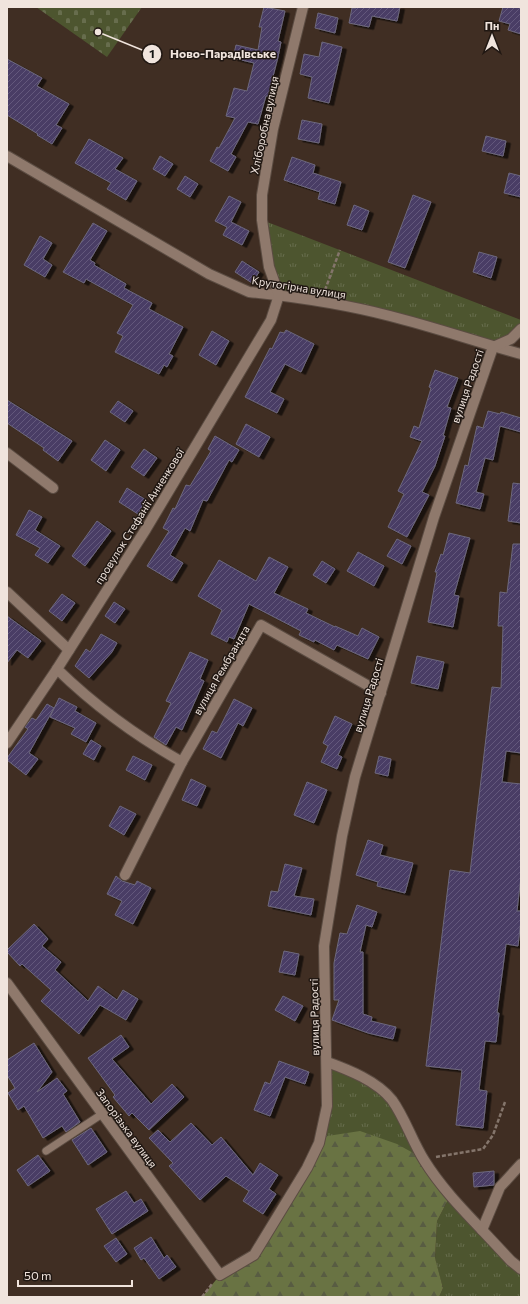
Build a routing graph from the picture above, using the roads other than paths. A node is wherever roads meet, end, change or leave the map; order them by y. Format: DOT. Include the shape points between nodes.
graph roads {
  1 [pos="303,7"];
  2 [pos="7,156"];
  3 [pos="279,295"];
  4 [pos="521,329"];
  5 [pos="493,347"];
  6 [pos="521,354"];
  7 [pos="7,452"];
  8 [pos="53,488"];
  9 [pos="7,592"];
  10 [pos="69,650"];
  11 [pos="57,669"];
  12 [pos="381,693"];
  13 [pos="7,743"];
  14 [pos="182,762"];
  15 [pos="125,874"];
  16 [pos="7,983"];
  17 [pos="327,1062"];
  18 [pos="102,1114"];
  19 [pos="46,1151"];
  20 [pos="521,1164"];
  21 [pos="482,1230"];
  22 [pos="521,1269"];
  23 [pos="220,1275"];
  1 -- 3 [label="street, Хліборобна вулиця" via="273,129 262,195 262,220 268,261"];
  2 -- 3 [label="street, Крутогірна вулиця" via="209,274 249,292"];
  3 -- 5 [label="street, Крутогірна вулиця" via="391,316 459,334"];
  3 -- 10 [label="street, провулок Стефанії Анненкової" via="267,326 146,529"];
  4 -- 5 [label="street" via="511,338"];
  5 -- 6 [label="street, Крутогірна вулиця"];
  5 -- 12 [label="street, вулиця Радості" via="434,517"];
  7 -- 8 [label="street"];
  9 -- 10 [label="street"];
  10 -- 11 [label="street, провулок Стефанії Анненкової"];
  11 -- 13 [label="street, провулок Стефанії Анненкової"];
  11 -- 14 [label="street" via="118,722"];
  12 -- 14 [label="street, вулиця Рембрандта" via="261,625"];
  12 -- 17 [label="street, вулиця Радості" via="355,777 327,919 324,946"];
  14 -- 15 [label="street, вулиця Рембрандта"];
  16 -- 18 [label="street, Запорізька вулиця"];
  17 -- 21 [label="street, вулиця Радості" via="344,1068 380,1088 391,1099 424,1159 450,1196"];
  17 -- 23 [label="street, вулиця Радості" via="327,1106 319,1143 307,1168 254,1255"];
  18 -- 19 [label="lane"];
  18 -- 23 [label="street, Запорізька вулиця"];
  20 -- 21 [label="street" via="500,1187"];
  21 -- 22 [label="street, вулиця Радості"];
}
